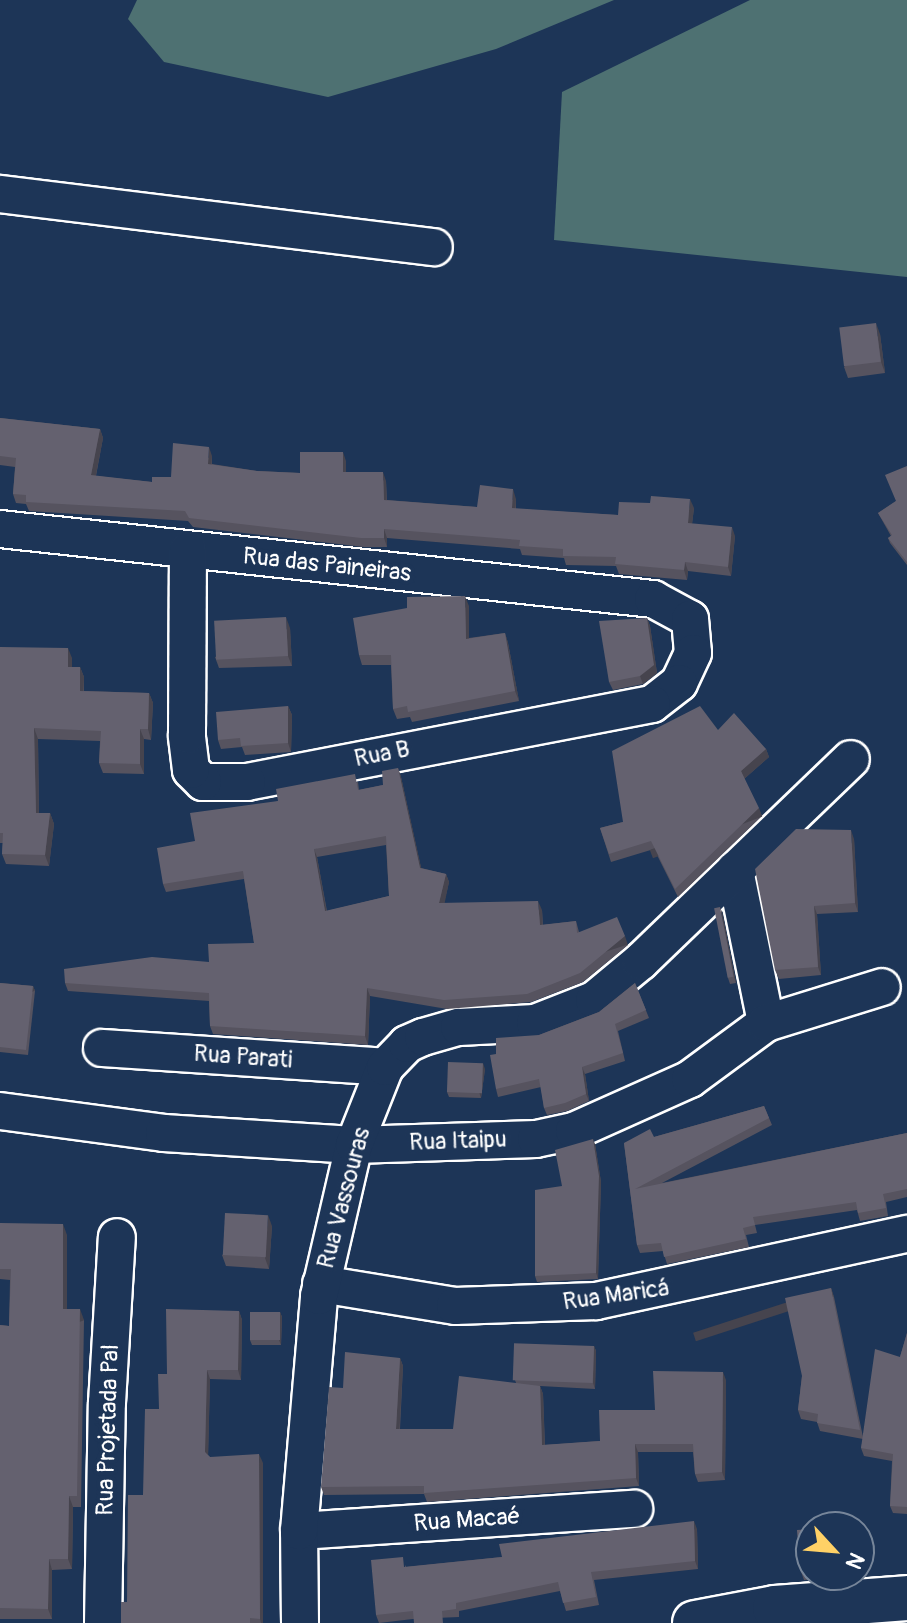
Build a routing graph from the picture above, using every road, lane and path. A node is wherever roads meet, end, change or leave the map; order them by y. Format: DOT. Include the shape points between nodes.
graph roads {
  1 [pos="0,194"];
  2 [pos="434,247"];
  3 [pos="0,529"];
  4 [pos="188,550"];
  5 [pos="653,599"];
  6 [pos="851,759"];
  7 [pos="735,870"];
  8 [pos="882,987"];
  9 [pos="766,1023"];
  10 [pos="102,1048"];
  11 [pos="385,1067"];
  12 [pos="0,1111"];
  13 [pos="354,1145"];
  14 [pos="907,1234"];
  15 [pos="117,1237"];
  16 [pos="321,1284"];
  17 [pos="634,1509"];
  18 [pos="299,1531"];
  19 [pos="907,1598"];
  20 [pos="103,1623"];
  21 [pos="300,1623"];
  22 [pos="695,1623"];
  1 -- 2 [label="street"];
  3 -- 4 [label="street, Rua das Paineiras"];
  4 -- 5 [label="street, Rua das Paineiras"];
  4 -- 5 [label="street, Rua B" via="187,735 191,770 203,782 247,782 652,704 679,683 693,653 695,633 690,619"];
  6 -- 7 [label="street, Rua Vassouras"];
  7 -- 9 [label="street"];
  7 -- 11 [label="street, Rua Vassouras" via="594,1000 535,1023 459,1027 423,1037 407,1044"];
  8 -- 9 [label="street, Rua Itaipu"];
  9 -- 13 [label="street, Rua Itaipu" via="690,1079 574,1131 536,1139"];
  10 -- 11 [label="street, Rua Parati"];
  11 -- 13 [label="street, Rua Vassouras"];
  12 -- 13 [label="street, Rua Itaipu" via="164,1133"];
  13 -- 16 [label="street, Rua Vassouras"];
  14 -- 16 [label="street, Rua Maricá" via="596,1301 455,1306"];
  15 -- 20 [label="street, Rua Projetada Pal"];
  16 -- 18 [label="street, Rua Vassouras"];
  17 -- 18 [label="street, Rua Macaé"];
  18 -- 21 [label="street, Rua Vassouras"];
  19 -- 22 [label="main road" via="775,1608"];
}
